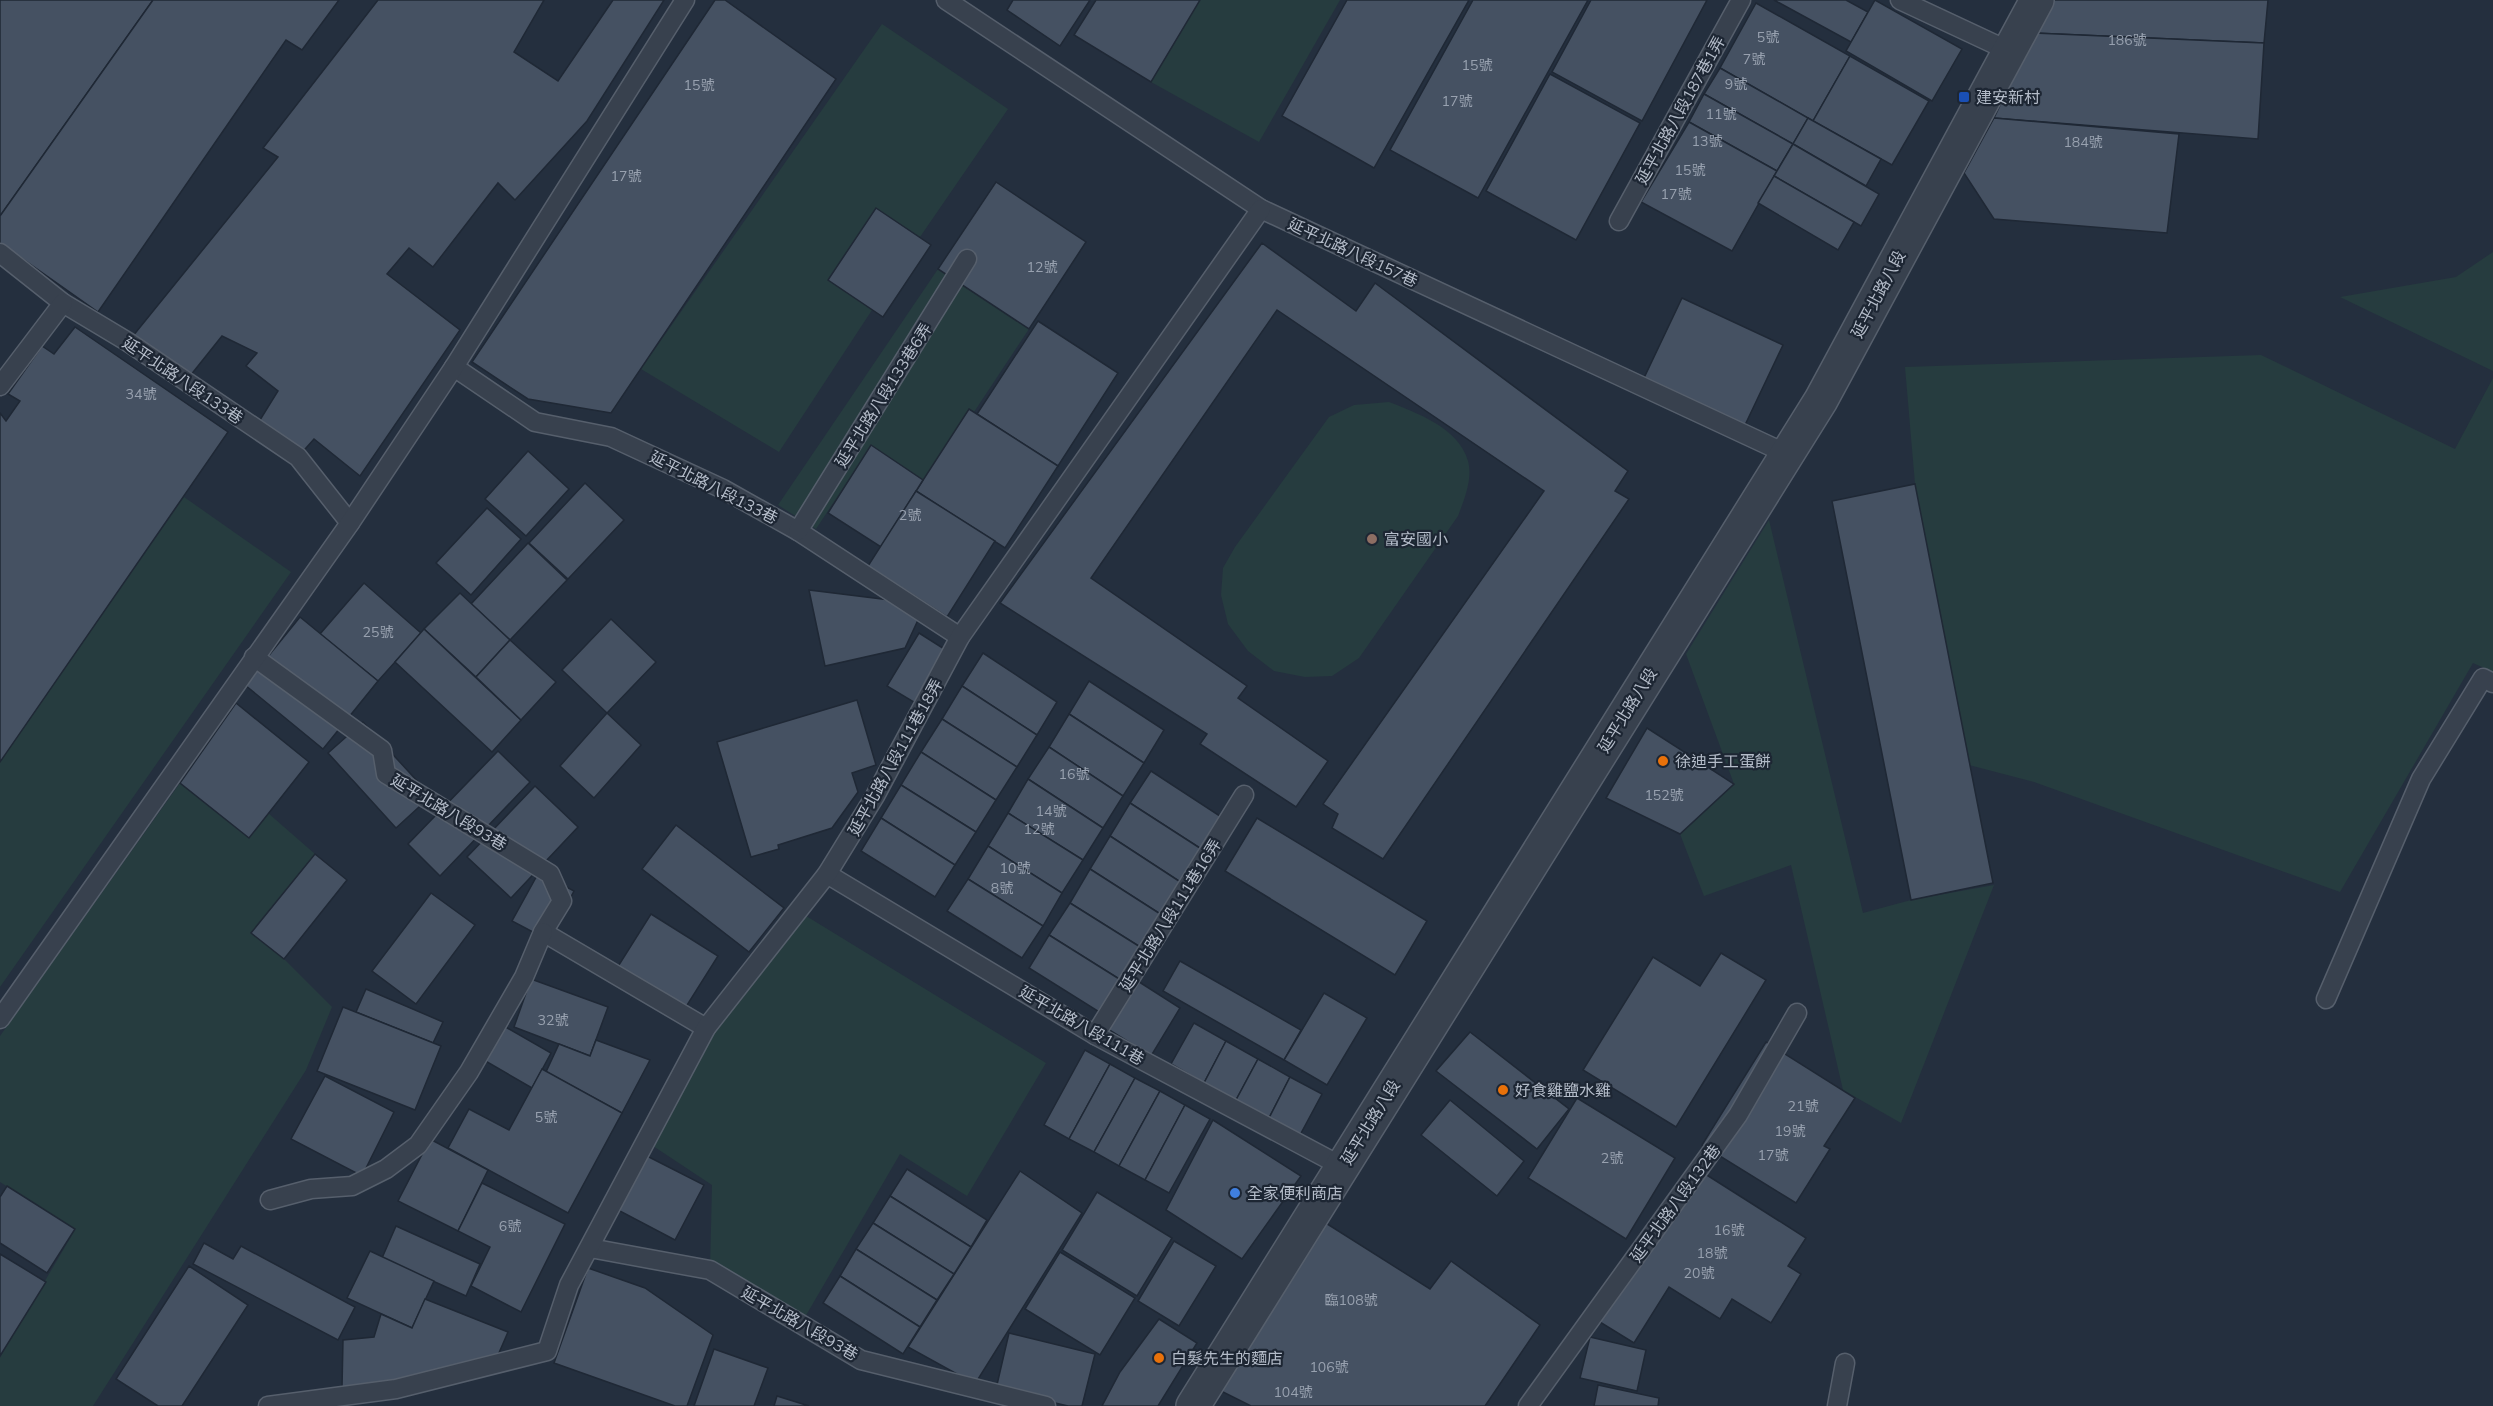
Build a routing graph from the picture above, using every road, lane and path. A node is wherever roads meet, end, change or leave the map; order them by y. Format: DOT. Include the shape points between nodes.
graph roads {
  1 [pos="685,0"];
  2 [pos="946,0"];
  3 [pos="1742,0"];
  4 [pos="1900,0"];
  5 [pos="2037,0"];
  6 [pos="2009,51"];
  7 [pos="1261,209"];
  8 [pos="1619,221"];
  9 [pos="0,253"];
  10 [pos="967,259"];
  11 [pos="63,303"];
  12 [pos="454,367"];
  13 [pos="0,386"];
  14 [pos="1787,454"];
  15 [pos="350,523"];
  16 [pos="798,531"];
  17 [pos="960,638"];
  18 [pos="254,657"];
  19 [pos="2493,683"];
  20 [pos="1244,795"];
  21 [pos="827,874"];
  22 [pos="543,932"];
  23 [pos="2326,999"];
  24 [pos="1797,1013"];
  25 [pos="0,1019"];
  26 [pos="706,1028"];
  27 [pos="1095,1035"];
  28 [pos="1341,1166"];
  29 [pos="270,1200"];
  30 [pos="590,1248"];
  31 [pos="1845,1364"];
  32 [pos="268,1406"];
  33 [pos="1046,1406"];
  34 [pos="1193,1406"];
  35 [pos="1528,1406"];
  36 [pos="1837,1406"];
  1 -- 12 [label="lane"];
  2 -- 7 [label="lane, 延平北路八段157巷"];
  3 -- 8 [label="lane, 延平北路八段187巷1弄"];
  4 -- 6 [label="lane"];
  5 -- 6 [label="street, 延平北路八段"];
  6 -- 14 [label="street, 延平北路八段" via="1821,400"];
  7 -- 14 [label="lane, 延平北路八段157巷"];
  7 -- 17 [label="lane, 延平北路八段111巷18弄"];
  9 -- 11 [label="lane, 延平北路八段133巷"];
  10 -- 16 [label="lane, 延平北路八段133巷6弄"];
  11 -- 13 [label="lane"];
  11 -- 15 [label="lane, 延平北路八段133巷" via="128,342 298,457"];
  12 -- 15 [label="lane"];
  12 -- 16 [label="lane, 延平北路八段133巷" via="535,422 611,437 723,489"];
  14 -- 28 [label="street, 延平北路八段"];
  15 -- 18 [label="lane"];
  16 -- 17 [label="lane, 延平北路八段133巷"];
  17 -- 21 [label="lane, 延平北路八段111巷18弄" via="875,796"];
  18 -- 22 [label="lane, 延平北路八段93巷" via="382,750 386,774 550,874 562,901"];
  18 -- 25 [label="lane"];
  19 -- 23 [label="lane" via="2483,678 2421,779"];
  20 -- 27 [label="lane, 延平北路八段111巷16弄"];
  21 -- 26 [label="lane"];
  21 -- 27 [label="lane, 延平北路八段111巷"];
  22 -- 26 [label="lane"];
  22 -- 29 [label="lane, 延平北路八段93巷" via="524,977 469,1072 418,1145 386,1169 352,1186 311,1189"];
  24 -- 35 [label="lane, 延平北路八段132巷" via="1738,1115"];
  26 -- 30 [label="lane"];
  27 -- 28 [label="lane, 延平北路八段111巷"];
  28 -- 34 [label="street, 延平北路八段"];
  30 -- 32 [label="lane" via="569,1285 547,1352 396,1389"];
  30 -- 33 [label="lane, 延平北路八段93巷" via="710,1270 861,1360"];
  31 -- 36 [label="lane"];
}
